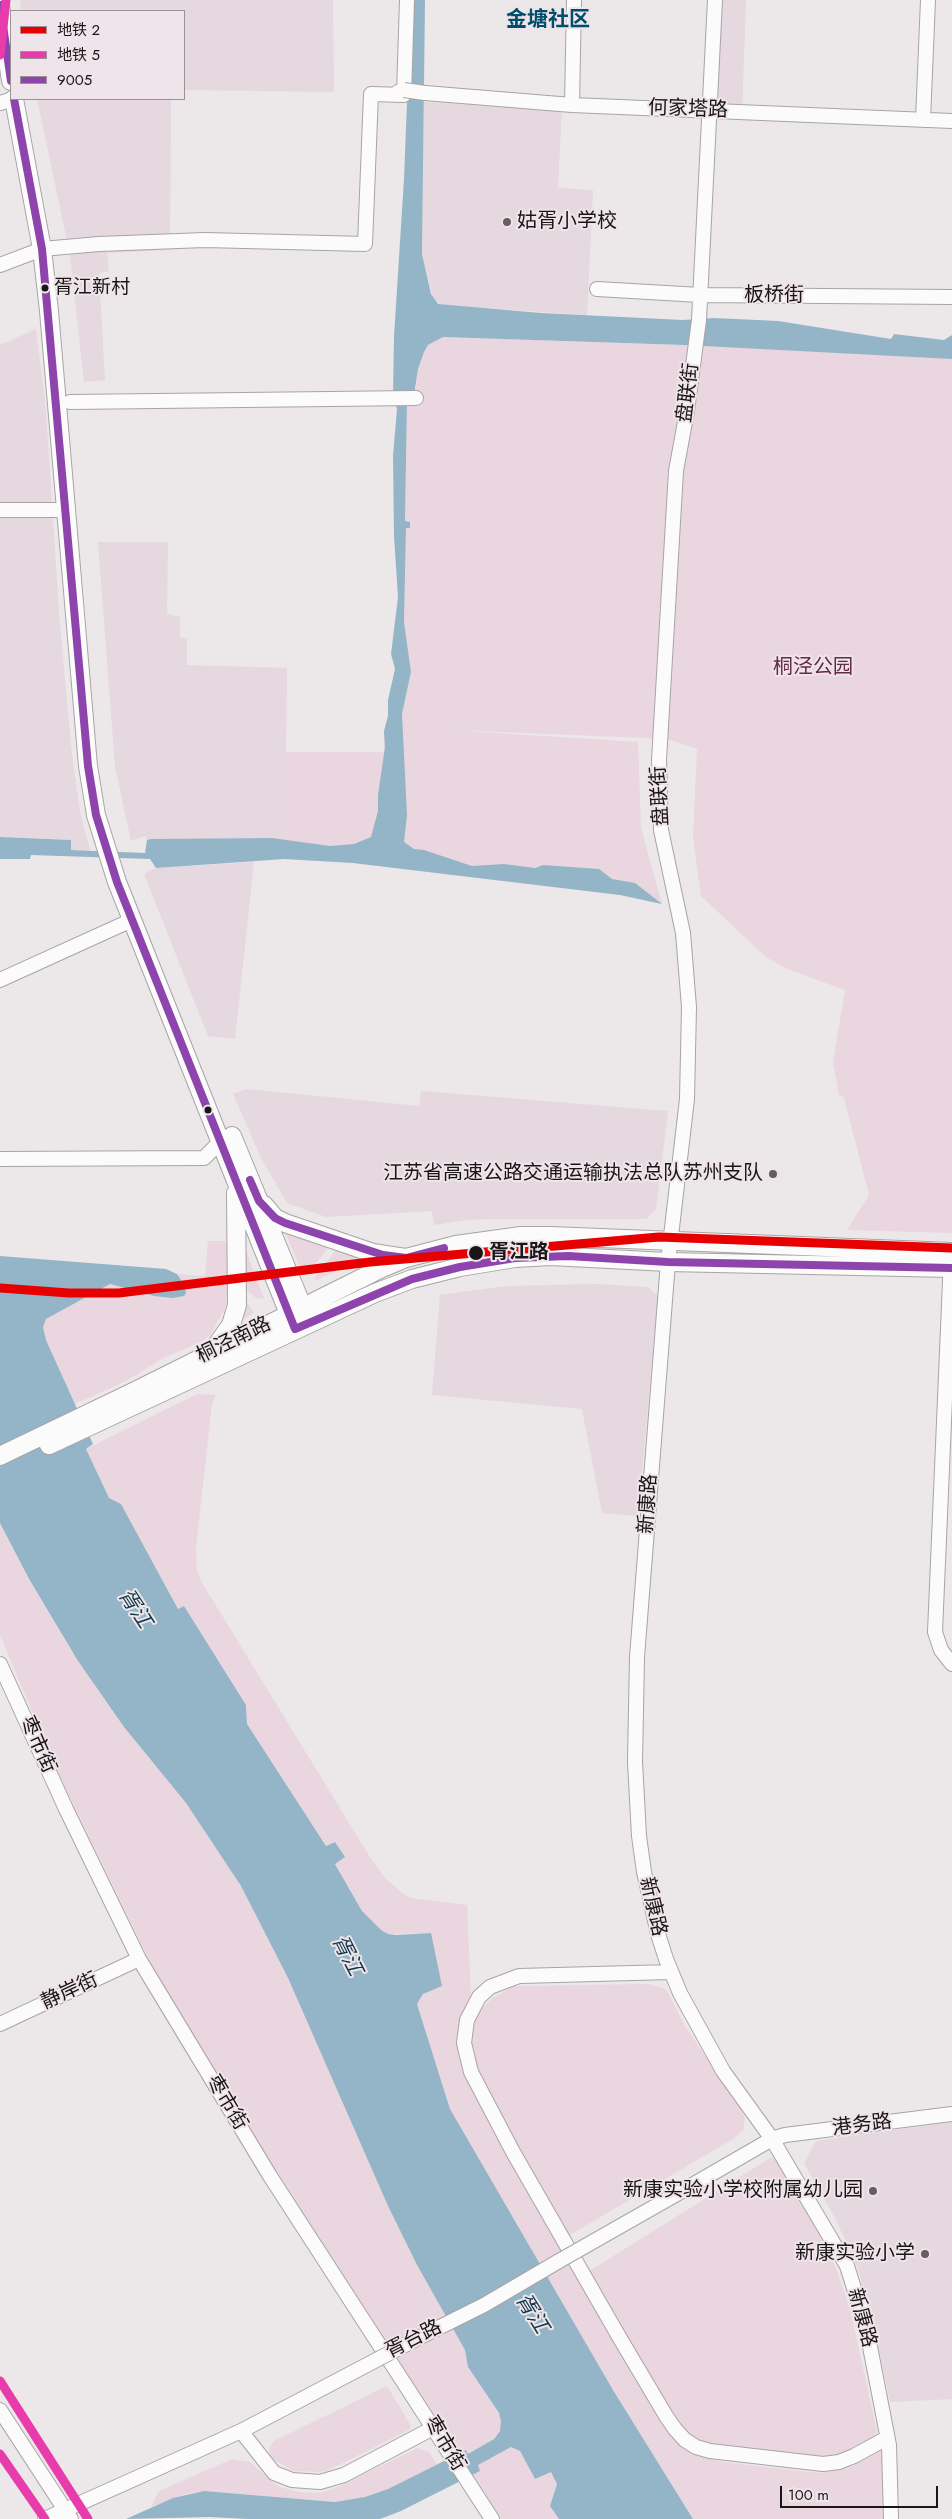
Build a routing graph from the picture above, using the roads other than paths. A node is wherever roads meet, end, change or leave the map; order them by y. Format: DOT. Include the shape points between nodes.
graph roads {
  1 [pos="407,0"];
  2 [pos="574,0"];
  3 [pos="715,0"];
  4 [pos="928,0"];
  5 [pos="0,5"];
  6 [pos="10,74"];
  7 [pos="404,93"];
  8 [pos="14,100"];
  9 [pos="26,100"];
  10 [pos="572,105"];
  11 [pos="708,111"];
  12 [pos="923,120"];
  13 [pos="952,121"];
  14 [pos="47,248"];
  15 [pos="0,265"];
  16 [pos="597,289"];
  17 [pos="700,296"];
  18 [pos="952,298"];
  19 [pos="416,398"];
  20 [pos="70,402"];
  21 [pos="0,510"];
  22 [pos="67,510"];
  23 [pos="99,798"];
  24 [pos="128,893"];
  25 [pos="132,920"];
  26 [pos="0,980"];
  27 [pos="221,1141"];
  28 [pos="0,1159"];
  29 [pos="234,1173"];
  30 [pos="259,1201"];
  31 [pos="671,1241"];
  32 [pos="406,1258"];
  33 [pos="951,1260"];
  34 [pos="668,1262"];
  35 [pos="299,1318"];
  36 [pos="211,1352"];
  37 [pos="93,1418"];
  38 [pos="0,1456"];
  39 [pos="0,1468"];
  40 [pos="0,1664"];
  41 [pos="952,1664"];
  42 [pos="139,1959"];
  43 [pos="671,1972"];
  44 [pos="0,2024"];
  45 [pos="952,2114"];
  46 [pos="772,2140"];
  47 [pos="0,2410"];
  48 [pos="435,2427"];
  49 [pos="241,2431"];
  50 [pos="887,2438"];
  51 [pos="68,2515"];
  52 [pos="45,2519"];
  53 [pos="492,2519"];
  54 [pos="891,2519"];
  1 -- 7 [label="street"];
  2 -- 10 [label="street"];
  3 -- 11 [label="street, 盘联街"];
  4 -- 12 [label="street"];
  5 -- 6 [label="main road"];
  7 -- 10 [label="street, 何家塔路, bridge"];
  7 -- 14 [label="street, 何家塔路" via="371,94 365,244 205,240"];
  8 -- 14 [label="main road"];
  9 -- 14 [label="main road"];
  10 -- 11 [label="street, 何家塔路"];
  11 -- 12 [label="street, 何家塔路"];
  11 -- 17 [label="street, 盘联街"];
  12 -- 13 [label="street, 何家塔路"];
  14 -- 15 [label="street"];
  14 -- 20 [label="main road"];
  14 -- 22 [label="main road"];
  16 -- 17 [label="street, 板桥街"];
  17 -- 18 [label="street, 板桥街"];
  17 -- 31 [label="street, 盘联街" via="688,412 676,471 659,760 661,830 683,933 689,1007 687,1099"];
  19 -- 20 [label="street"];
  20 -- 23 [label="main road" via="98,749"];
  21 -- 22 [label="street"];
  22 -- 23 [label="main road" via="86,750"];
  23 -- 24 [label="main road" via="107,854"];
  24 -- 25 [label="main road"];
  24 -- 30 [label="main road"];
  25 -- 26 [label="street"];
  25 -- 27 [label="main road"];
  27 -- 28 [label="street" via="204,1158"];
  27 -- 29 [label="main road"];
  29 -- 35 [label="main road"];
  29 -- 36 [label="main road" via="238,1218 238,1300 232,1323"];
  30 -- 32 [label="main road" via="275,1218 285,1223 373,1253"];
  30 -- 35 [label="main road"];
  31 -- 32 [label="main road, 桐泾南路" via="521,1236 456,1245"];
  31 -- 33 [label="main road, 桐泾南路"];
  31 -- 34 [label="street, 新康路"];
  32 -- 35 [label="main road, 桐泾南路"];
  33 -- 34 [label="main road, 桐泾南路"];
  33 -- 41 [label="street" via="935,1632 941,1650"];
  34 -- 35 [label="main road, 桐泾南路" via="568,1256 492,1261 432,1273"];
  34 -- 43 [label="street, 新康路" via="637,1657 635,1752 644,1872 658,1934"];
  35 -- 36 [label="main road, 桐泾南路"];
  35 -- 37 [label="main road, 桐泾南路" via="170,1391"];
  36 -- 37 [label="main road, 桐泾南路"];
  37 -- 38 [label="main road, 桐泾南路"];
  37 -- 39 [label="main road, 桐泾南路"];
  40 -- 42 [label="street, 枣市街"];
  42 -- 44 [label="street, 静岸街"];
  42 -- 48 [label="street, 枣市街" via="270,2176"];
  43 -- 46 [label="street, 新康路" via="724,2070"];
  43 -- 50 [label="street" via="519,1976 490,1987 479,1997 466,2020 464,2043 471,2072 618,2335 674,2429 686,2440 696,2447 724,2454 823,2464 854,2456"];
  45 -- 46 [label="street, 港务路" via="785,2135"];
  46 -- 49 [label="street, 胥台路, bridge" via="484,2305"];
  46 -- 50 [label="street, 新康路" via="847,2266 866,2326"];
  47 -- 51 [label="street"];
  48 -- 49 [label="street" via="344,2475 320,2482 292,2480 274,2473"];
  48 -- 53 [label="street, 枣市街"];
  49 -- 51 [label="street, 胥台路"];
  50 -- 54 [label="street, 新康路"];
  51 -- 52 [label="street, 胥台路"];
}
